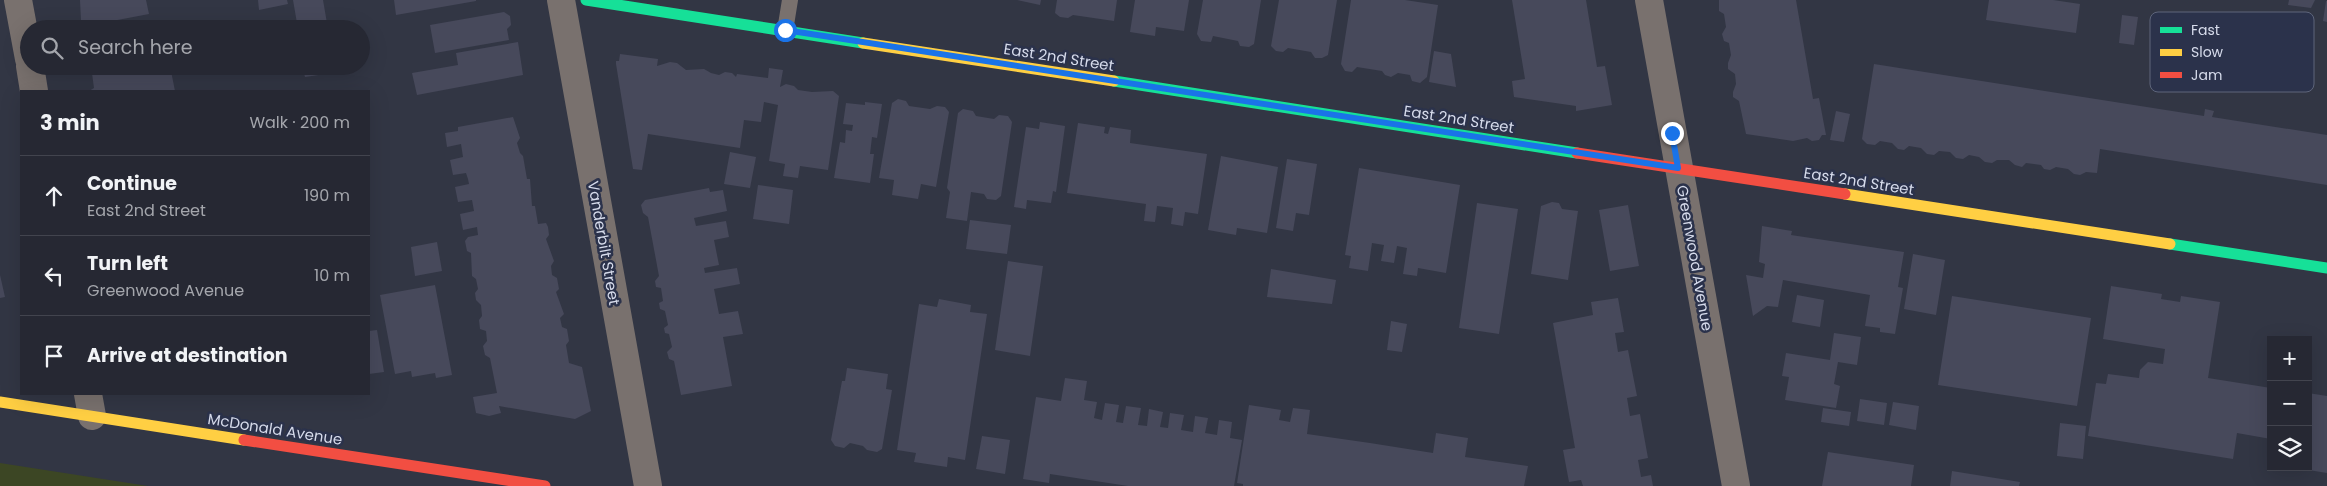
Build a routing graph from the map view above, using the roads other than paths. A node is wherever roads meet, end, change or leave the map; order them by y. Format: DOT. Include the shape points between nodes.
graph roads {
  1 [pos="18,0"];
  2 [pos="561,0"];
  3 [pos="586,0"];
  4 [pos="790,0"];
  5 [pos="1649,0"];
  6 [pos="22,20"];
  7 [pos="785,30"];
  8 [pos="31,75"];
  9 [pos="34,90"];
  10 [pos="1678,168"];
  11 [pos="2327,268"];
  12 [pos="0,402"];
  13 [pos="90,405"];
  14 [pos="545,486"];
  15 [pos="648,486"];
  16 [pos="1736,486"];
  1 -- 6 [label="street"];
  2 -- 15 [label="street, Vanderbilt Street"];
  3 -- 7 [label="street, East 2nd Street"];
  4 -- 7 [label="lane"];
  5 -- 10 [label="street, Greenwood Avenue"];
  7 -- 10 [label="street, East 2nd Street"];
  8 -- 9 [label="street"];
  10 -- 11 [label="street, East 2nd Street"];
  10 -- 16 [label="street, Greenwood Avenue"];
  12 -- 13 [label="street, McDonald Avenue"];
  13 -- 14 [label="street, McDonald Avenue"];
}
